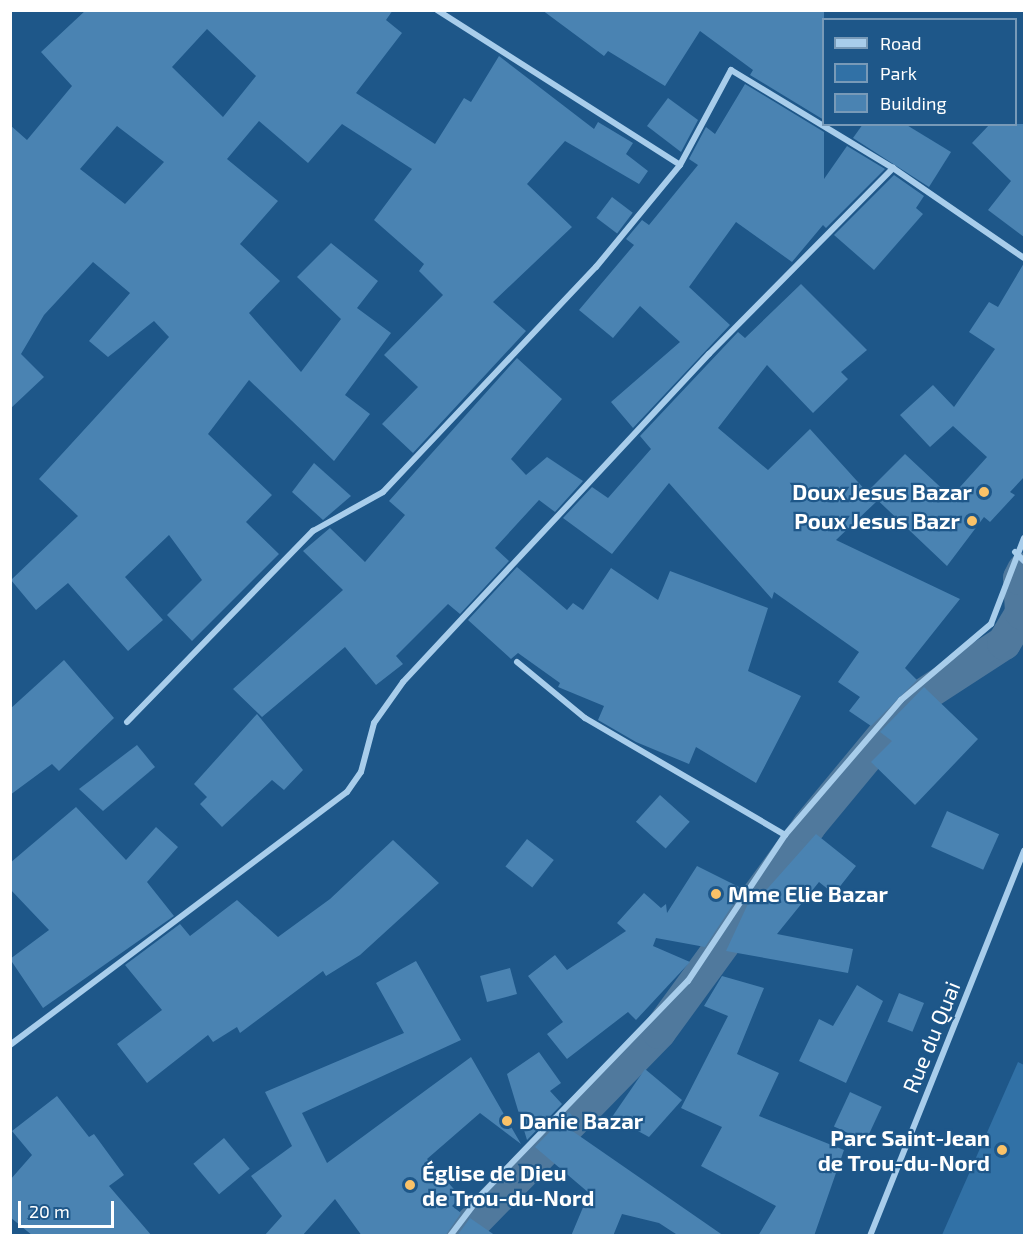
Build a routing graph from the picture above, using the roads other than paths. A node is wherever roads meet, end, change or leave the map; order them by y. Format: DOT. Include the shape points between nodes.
graph roads {
  1 [pos="437,10"];
  2 [pos="822,125"];
  3 [pos="824,126"];
  4 [pos="680,165"];
  5 [pos="893,168"];
  6 [pos="1024,258"];
  7 [pos="1024,538"];
  8 [pos="1016,552"];
  9 [pos="1024,561"];
  10 [pos="517,662"];
  11 [pos="127,722"];
  12 [pos="786,835"];
  13 [pos="1024,851"];
  14 [pos="10,1045"];
  15 [pos="450,1236"];
  16 [pos="870,1236"];
  1 -- 4 [label="street"];
  2 -- 4 [label="street" via="731,70"];
  3 -- 5 [label="street"];
  4 -- 11 [label="street" via="596,267 383,492 313,531"];
  5 -- 6 [label="street"];
  5 -- 14 [label="street" via="709,354 398,688 375,723 361,771 347,792"];
  7 -- 8 [label="street"];
  8 -- 9 [label="street"];
  8 -- 12 [label="street" via="991,624 901,700"];
  10 -- 12 [label="street" via="585,718"];
  12 -- 15 [label="street" via="688,981 481,1195"];
  13 -- 16 [label="street, Rue du Quai"];
}
